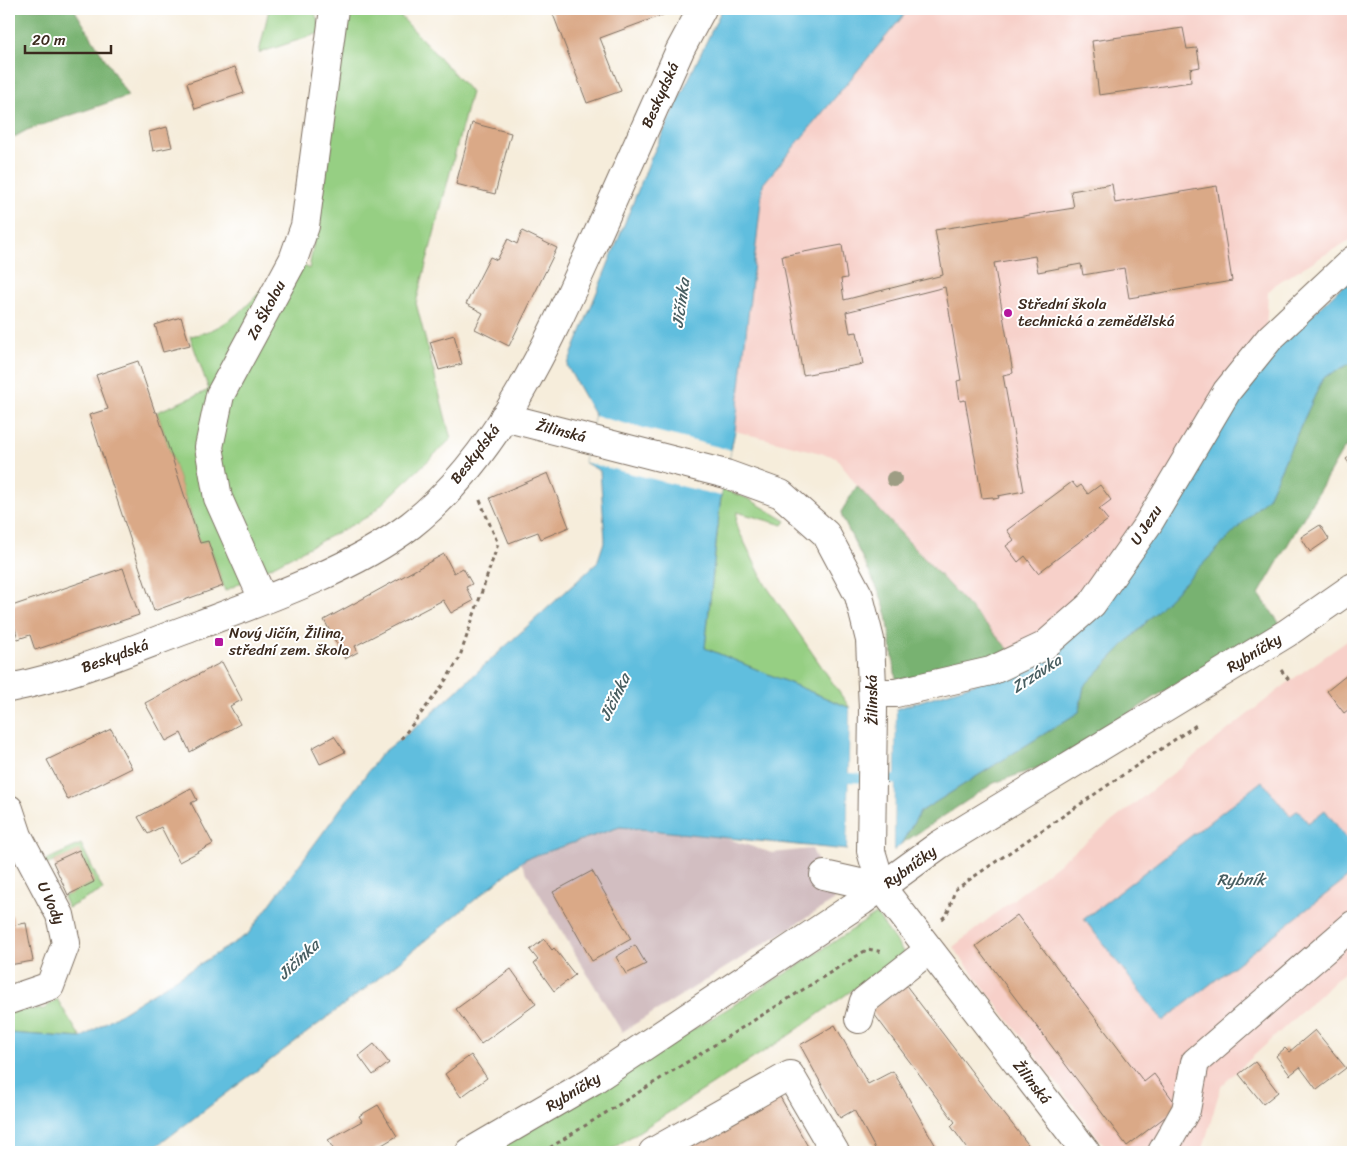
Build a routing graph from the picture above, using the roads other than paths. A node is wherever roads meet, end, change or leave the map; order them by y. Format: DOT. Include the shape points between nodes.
graph roads {
  1 [pos="334,9"];
  2 [pos="702,9"];
  3 [pos="1353,260"];
  4 [pos="504,417"];
  5 [pos="1353,587"];
  6 [pos="263,599"];
  7 [pos="9,688"];
  8 [pos="873,701"];
  9 [pos="9,809"];
  10 [pos="824,875"];
  11 [pos="882,888"];
  12 [pos="1353,925"];
  13 [pos="924,943"];
  14 [pos="9,1000"];
  15 [pos="859,1019"];
  16 [pos="470,1152"];
  17 [pos="653,1152"];
  18 [pos="835,1152"];
  19 [pos="1086,1152"];
  20 [pos="1162,1152"];
  1 -- 6 [label="street, Za Školou" via="305,226 293,260 220,395 209,447 218,498"];
  2 -- 4 [label="street, Beskydská" via="680,50 558,322"];
  3 -- 8 [label="street, U Jezu" via="1270,338 1227,391 1148,524 1092,604 1044,646 991,671"];
  4 -- 6 [label="street, Beskydská" via="462,476 411,524 369,552"];
  4 -- 8 [label="street, Žilinská" via="726,474 781,494 826,534 859,596 870,640"];
  5 -- 11 [label="street, Rybníčky" via="1279,638 939,846"];
  6 -- 7 [label="street, Beskydská" via="65,674"];
  8 -- 11 [label="street, Žilinská" via="871,851"];
  9 -- 14 [label="street, U Vody" via="18,836 60,915 66,943 50,986"];
  10 -- 11 [label="street"];
  11 -- 13 [label="street, Žilinská"];
  11 -- 16 [label="street, Rybníčky" via="592,1081"];
  12 -- 20 [label="street" via="1195,1062 1186,1110"];
  13 -- 15 [label="street" via="864,1001"];
  13 -- 19 [label="street, Žilinská"];
  17 -- 18 [label="street" via="790,1075"];
}
